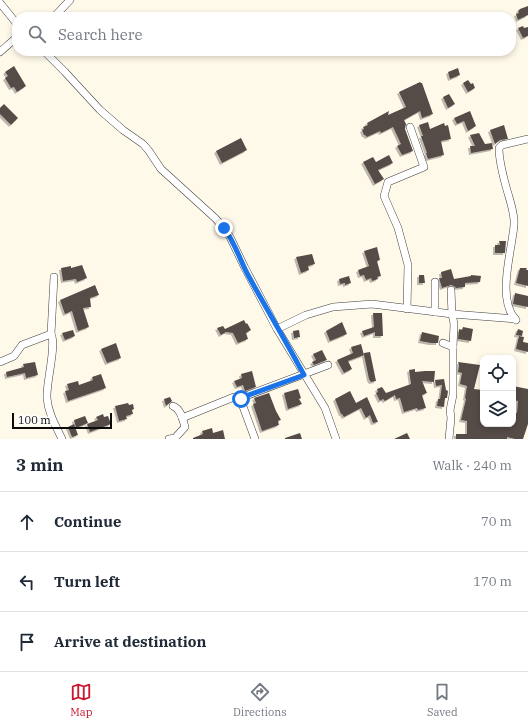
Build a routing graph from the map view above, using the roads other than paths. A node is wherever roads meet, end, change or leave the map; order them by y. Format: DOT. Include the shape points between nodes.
graph roads {
  1 [pos="70,0"];
  2 [pos="0,3"];
  3 [pos="59,12"];
  4 [pos="12,18"];
  5 [pos="12,41"];
  6 [pos="0,52"];
  7 [pos="49,56"];
  8 [pos="410,128"];
  9 [pos="528,139"];
  10 [pos="54,277"];
  11 [pos="435,282"];
  12 [pos="451,290"];
  13 [pos="407,309"];
  14 [pos="435,312"];
  15 [pos="452,314"];
  16 [pos="277,329"];
  17 [pos="52,334"];
  18 [pos="443,343"];
  19 [pos="453,347"];
  20 [pos="0,362"];
  21 [pos="328,365"];
  22 [pos="304,375"];
  23 [pos="241,401"];
  24 [pos="173,406"];
  25 [pos="182,418"];
  26 [pos="62,439"];
  27 [pos="168,439"];
  28 [pos="255,439"];
  29 [pos="336,439"];
  30 [pos="449,439"];
  1 -- 3 [label="street"];
  2 -- 4 [label="street"];
  5 -- 6 [label="street"];
  7 -- 16 [label="street" via="100,110 142,144 161,169 224,228"];
  8 -- 13 [label="street" via="424,167 388,182 384,196 398,228 408,265"];
  9 -- 15 [label="street" via="499,148 514,223 508,263 507,304 510,315 515,320"];
  10 -- 17 [label="street"];
  11 -- 14 [label="street"];
  12 -- 15 [label="street"];
  13 -- 14 [label="street"];
  13 -- 16 [label="street" via="372,304 333,307 306,315"];
  14 -- 15 [label="street"];
  15 -- 19 [label="street"];
  16 -- 22 [label="street"];
  17 -- 20 [label="street" via="22,345 14,356"];
  17 -- 26 [label="street" via="47,398 51,416"];
  18 -- 19 [label="street"];
  19 -- 30 [label="street" via="453,395 450,410 452,418"];
  21 -- 22 [label="street"];
  22 -- 23 [label="street" via="243,397"];
  22 -- 29 [label="street" via="325,408"];
  23 -- 25 [label="street" via="234,397"];
  23 -- 28 [label="street"];
  24 -- 25 [label="street"];
  25 -- 27 [label="street" via="185,427 175,438"];
}
